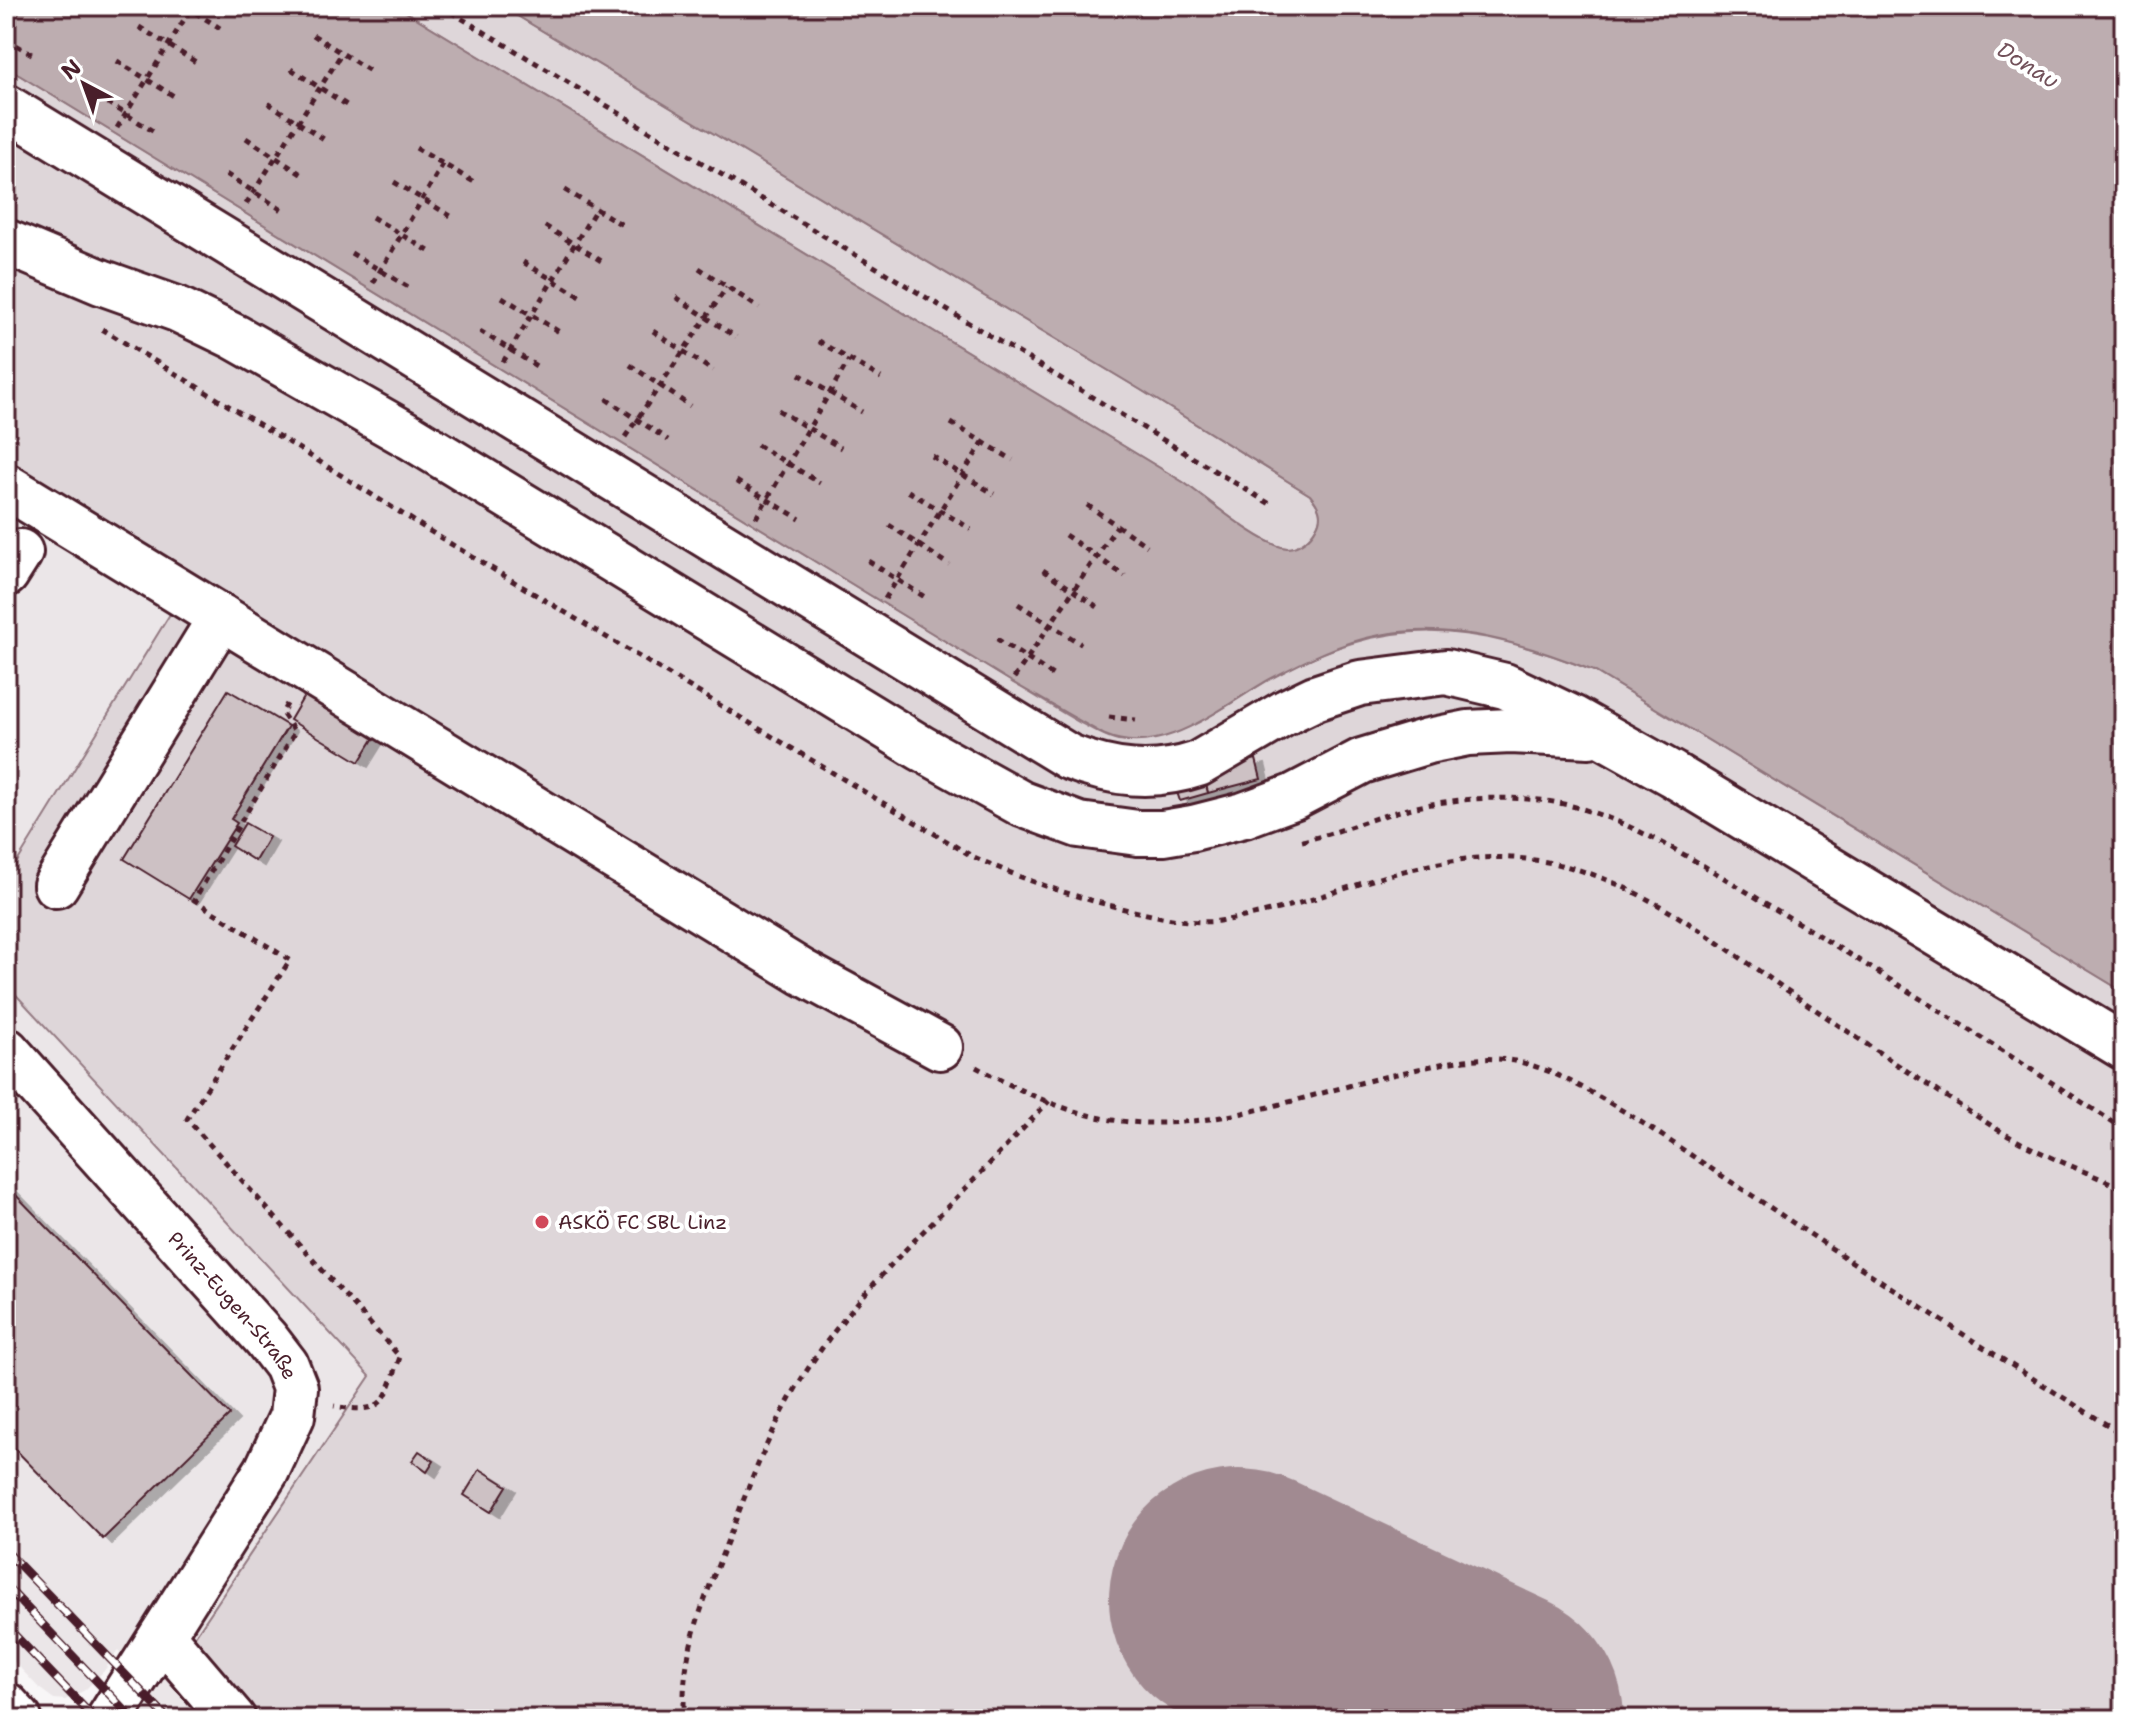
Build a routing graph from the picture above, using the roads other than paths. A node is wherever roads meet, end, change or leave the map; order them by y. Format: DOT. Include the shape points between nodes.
graph roads {
  1 [pos="6,107"];
  2 [pos="6,242"];
  3 [pos="6,486"];
  4 [pos="221,617"];
  5 [pos="1607,737"];
  6 [pos="56,885"];
  7 [pos="940,1047"];
  8 [pos="2124,1047"];
  9 [pos="6,1050"];
  10 [pos="162,1636"];
  11 [pos="6,1705"];
  12 [pos="19,1719"];
  13 [pos="109,1719"];
  14 [pos="233,1719"];
  1 -- 5 [label="street" via="1050,746 1097,768 1140,774 1178,771 1315,698 1360,683 1446,672 1505,686"];
  2 -- 5 [label="street" via="206,321 411,437 921,748 1022,804 1079,825 1138,833 1193,828 1293,797 1380,754 1468,733 1544,731"];
  3 -- 4 [label="street"];
  4 -- 6 [label="street"];
  4 -- 7 [label="street" via="802,972"];
  5 -- 8 [label="street"];
  9 -- 10 [label="street, Prinz-Eugen-Straße" via="266,1339 295,1388 292,1416 267,1470"];
  10 -- 13 [label="street, Prinz-Eugen-Straße"];
  10 -- 14 [label="street"];
  11 -- 12 [label="street"];
}
